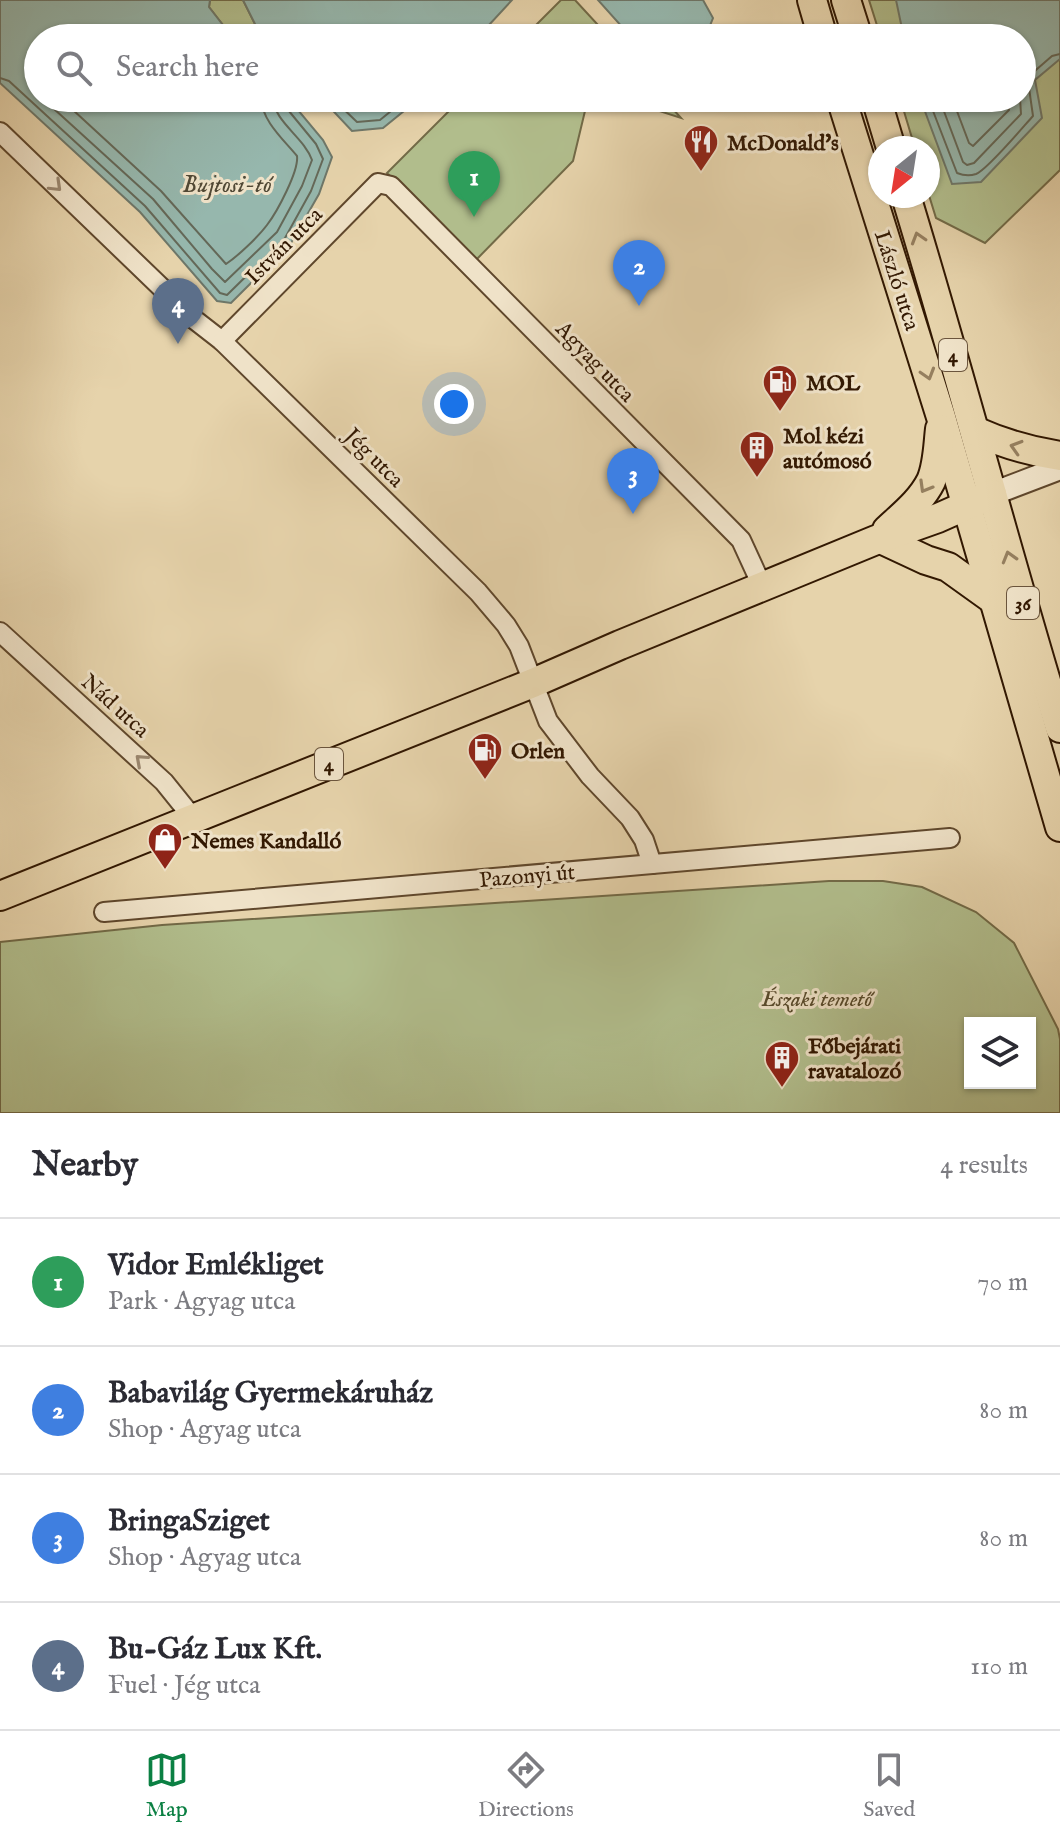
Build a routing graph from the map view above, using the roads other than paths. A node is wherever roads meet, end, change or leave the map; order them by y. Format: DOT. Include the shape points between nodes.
graph roads {
  1 [pos="812,0"];
  2 [pos="846,0"];
  3 [pos="819,24"];
  4 [pos="854,24"];
  5 [pos="845,112"];
  6 [pos="880,112"];
  7 [pos="0,132"];
  8 [pos="887,136"];
  9 [pos="378,183"];
  10 [pos="910,208"];
  11 [pos="222,341"];
  12 [pos="941,417"];
  13 [pos="975,431"];
  14 [pos="1060,456"];
  15 [pos="1060,468"];
  16 [pos="979,499"];
  17 [pos="878,540"];
  18 [pos="763,588"];
  19 [pos="994,600"];
  20 [pos="0,632"];
  21 [pos="533,683"];
  22 [pos="1060,728"];
  23 [pos="193,818"];
  24 [pos="1060,827"];
  25 [pos="950,838"];
  26 [pos="652,864"];
  27 [pos="0,896"];
  28 [pos="104,912"];
  1 -- 3 [label="main road"];
  2 -- 4 [label="main road"];
  5 -- 12 [label="main road, László utca / 4, one-way"];
  6 -- 8 [label="main road"];
  7 -- 11 [label="street, Jég utca, one-way"];
  9 -- 11 [label="street, István utca"];
  9 -- 18 [label="street, Agyag utca" via="391,186 741,540"];
  13 -- 10 [label="main road, László utca / 4, one-way"];
  11 -- 21 [label="street, Jég utca" via="478,592 519,646"];
  12 -- 16 [label="main road, László utca"];
  12 -- 17 [label="main road, 4, one-way" via="931,481 914,506"];
  14 -- 13 [label="main road, one-way" via="1009,446"];
  13 -- 16 [label="main road, László utca / 4"];
  15 -- 16 [label="street"];
  16 -- 17 [label="main road, 4"];
  16 -- 19 [label="main road, 36"];
  22 -- 16 [label="main road, 36, one-way"];
  17 -- 18 [label="main road, 4"];
  17 -- 19 [label="main road" via="948,567"];
  18 -- 21 [label="main road, 4"];
  19 -- 24 [label="main road, 36"];
  23 -- 20 [label="street, Nád utca, one-way" via="164,782"];
  21 -- 23 [label="main road, 4"];
  21 -- 26 [label="street, Jég utca" via="548,721 630,818"];
  23 -- 27 [label="main road, 4"];
  25 -- 26 [label="street, Pazonyi út"];
  26 -- 28 [label="street, Pazonyi út"];
}
